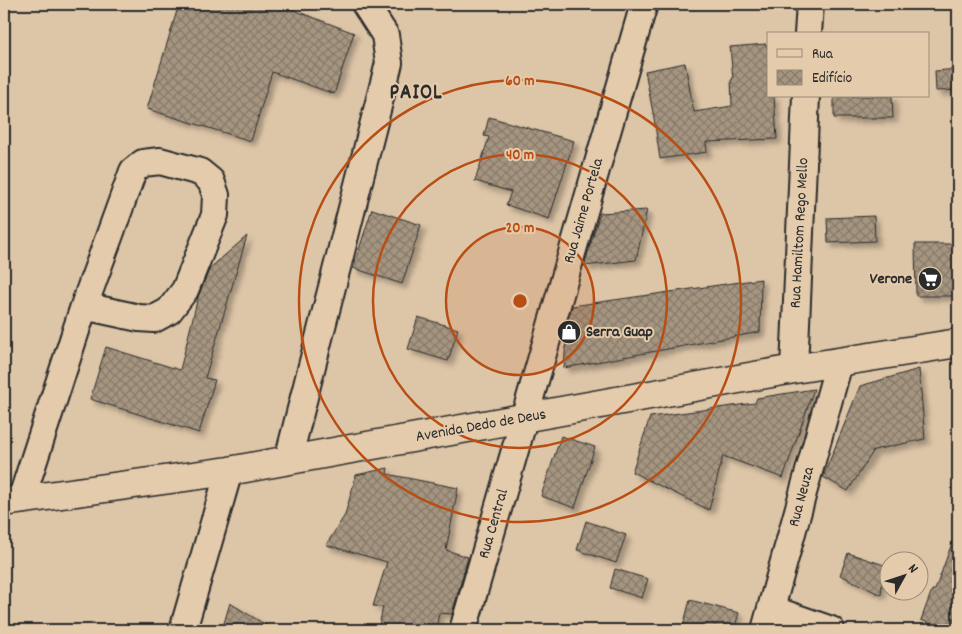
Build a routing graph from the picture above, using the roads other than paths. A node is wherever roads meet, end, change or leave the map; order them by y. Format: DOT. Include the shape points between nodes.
graph roads {
  1 [pos="365,4"];
  2 [pos="644,4"];
  3 [pos="810,4"];
  4 [pos="808,32"];
  5 [pos="806,98"];
  6 [pos="84,306"];
  7 [pos="958,343"];
  8 [pos="839,363"];
  9 [pos="794,370"];
  10 [pos="525,418"];
  11 [pos="288,460"];
  12 [pos="228,471"];
  13 [pos="12,501"];
  14 [pos="768,620"];
  15 [pos="183,630"];
  16 [pos="463,630"];
  17 [pos="831,630"];
  1 -- 11 [label="street" via="385,35 389,63"];
  2 -- 10 [label="street, Rua Jaime Portela"];
  3 -- 4 [label="street"];
  5 -- 9 [label="street, Rua Hamiltom Rego Mello"];
  6 -- 6 [label="street" via="133,171 143,164 160,161 200,172 211,181 216,195 215,216 185,290 169,311 154,319"];
  6 -- 13 [label="street"];
  7 -- 8 [label="main road, Avenida Dedo de Deus"];
  8 -- 9 [label="main road, Avenida Dedo de Deus"];
  8 -- 14 [label="street, Rua Neuza"];
  9 -- 10 [label="main road, Avenida Dedo de Deus"];
  10 -- 11 [label="main road, Avenida Dedo de Deus"];
  10 -- 16 [label="street, Rua Central"];
  11 -- 12 [label="main road, Avenida Dedo de Deus"];
  12 -- 13 [label="main road, Avenida Dedo de Deus"];
  12 -- 15 [label="street"];
  14 -- 17 [label="street"];
}
